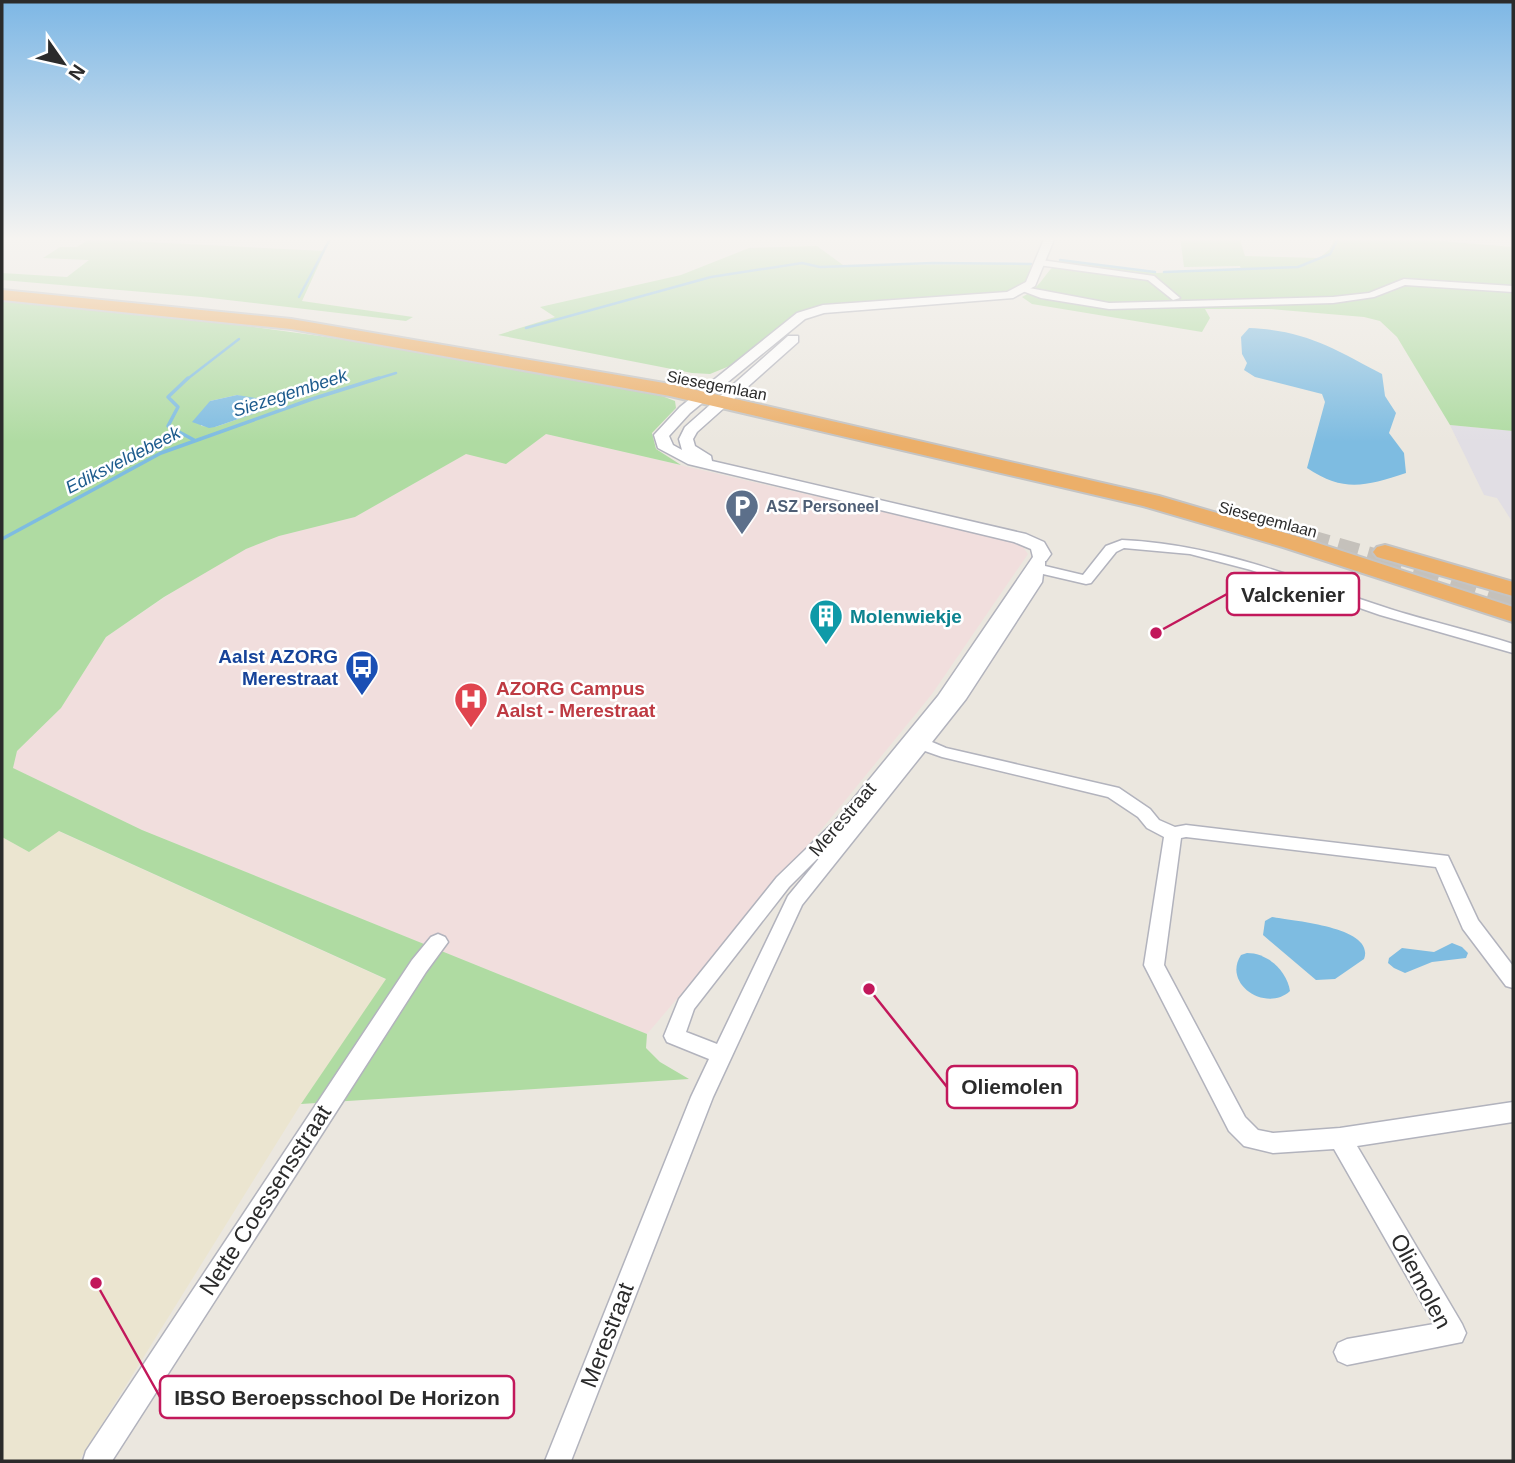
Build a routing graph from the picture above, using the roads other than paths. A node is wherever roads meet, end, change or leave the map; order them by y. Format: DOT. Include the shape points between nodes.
graph roads {
  1 [pos="104,305"];
  2 [pos="210,305"];
  3 [pos="868,305"];
  4 [pos="1184,305"];
  5 [pos="856,306"];
  6 [pos="1197,318"];
  7 [pos="726,392"];
  8 [pos="701,397"];
  9 [pos="728,468"];
  10 [pos="1036,564"];
  11 [pos="1513,589"];
  12 [pos="1513,615"];
  13 [pos="1513,649"];
  14 [pos="923,744"];
  15 [pos="1174,834"];
  16 [pos="438,942"];
  17 [pos="1513,980"];
  18 [pos="723,1055"];
  19 [pos="1513,1112"];
  20 [pos="1340,1138"];
  21 [pos="1347,1352"];
  22 [pos="96,1461"];
  23 [pos="558,1461"];
  1 -- 8 [label="highway, Siesegemlaan" via="291,324"];
  2 -- 7 [label="highway, Siesegemlaan" via="508,346"];
  3 -- 5 [label="street"];
  4 -- 6 [label="street"];
  5 -- 7 [label="street" via="825,313"];
  5 -- 7 [label="street" via="802,316"];
  7 -- 8 [label="highway, Siesegemlaan"];
  7 -- 9 [label="street" via="686,439 696,454"];
  7 -- 11 [label="highway, Siesegemlaan" via="853,414 1110,477"];
  7 -- 12 [label="highway, Siesegemlaan" via="1151,501"];
  8 -- 9 [label="street" via="663,430 662,442 681,457"];
  9 -- 10 [label="street" via="1020,538 1038,546 1042,554"];
  10 -- 13 [label="street" via="1086,580 1111,549 1122,544 1201,551"];
  10 -- 14 [label="street, Merestraat" via="1035,582 961,696"];
  10 -- 18 [label="street, Merestraat" via="943,699 842,824 783,882 686,1005 674,1036"];
  14 -- 15 [label="street" via="1113,792 1153,824"];
  14 -- 18 [label="street, Merestraat" via="795,901"];
  15 -- 17 [label="street" via="1186,831 1443,861 1470,925"];
  15 -- 20 [label="street" via="1154,965 1237,1124 1247,1136 1262,1143"];
  16 -- 22 [label="street, Nette Coessensstraat"];
  18 -- 23 [label="street, Merestraat" via="702,1097"];
  19 -- 20 [label="street"];
  20 -- 21 [label="street, Oliemolen" via="1453,1333"];
}
